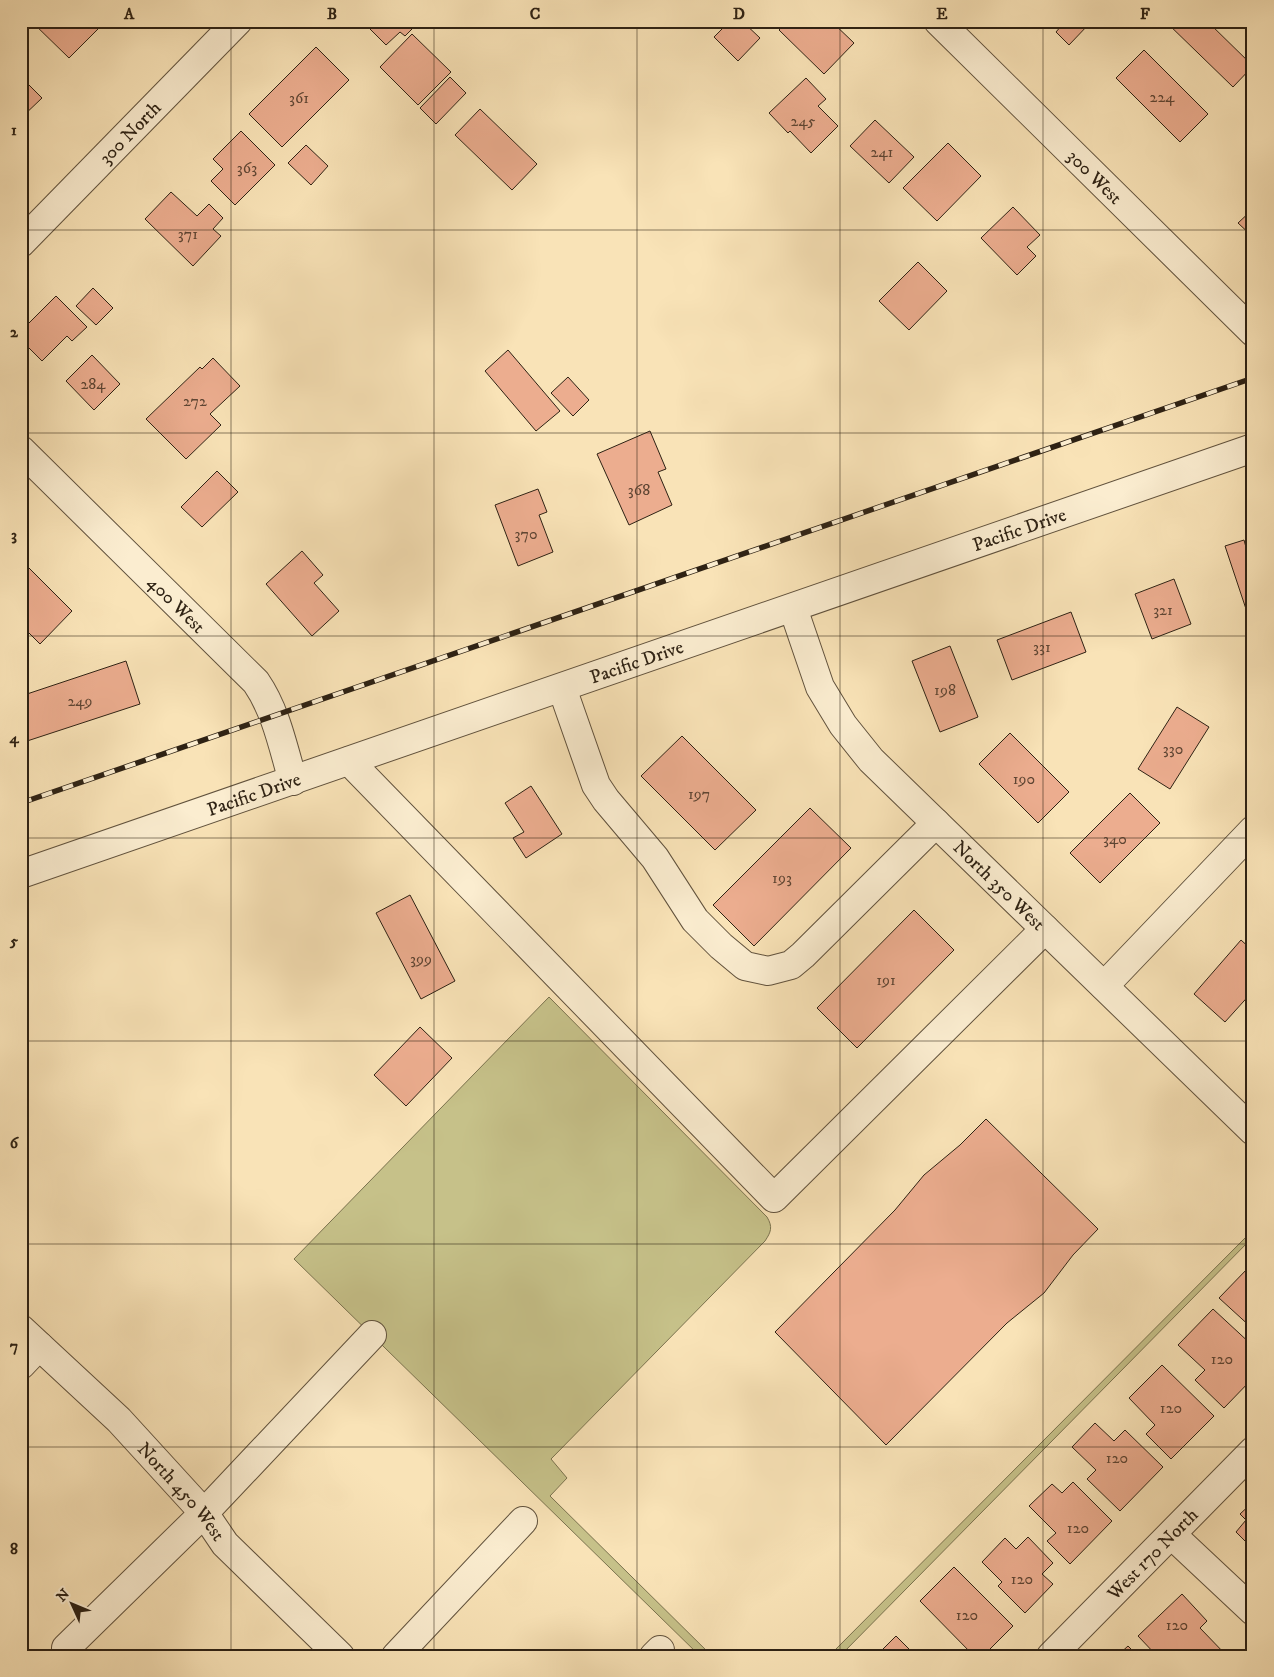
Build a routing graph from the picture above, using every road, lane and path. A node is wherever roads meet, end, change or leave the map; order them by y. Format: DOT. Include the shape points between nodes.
graph roads {
  1 [pos="238,21"];
  2 [pos="938,21"];
  3 [pos="21,243"];
  4 [pos="1253,332"];
  5 [pos="1253,448"];
  6 [pos="21,450"];
  7 [pos="793,608"];
  8 [pos="562,688"];
  9 [pos="350,761"];
  10 [pos="294,781"];
  11 [pos="936,823"];
  12 [pos="1253,830"];
  13 [pos="21,874"];
  14 [pos="1045,928"];
  15 [pos="1104,986"];
  16 [pos="1253,1130"];
  17 [pos="372,1335"];
  18 [pos="27,1347"];
  19 [pos="1253,1451"];
  20 [pos="204,1513"];
  21 [pos="523,1521"];
  22 [pos="1172,1535"];
  23 [pos="1253,1611"];
  24 [pos="66,1648"];
  25 [pos="340,1656"];
  26 [pos="396,1656"];
  27 [pos="1051,1656"];
  1 -- 3 [label="street, 300 North"];
  2 -- 4 [label="street, 300 West"];
  5 -- 7 [label="street, Pacific Drive"];
  6 -- 10 [label="street, 400 West" via="256,682 273,715"];
  7 -- 8 [label="street, Pacific Drive"];
  7 -- 11 [label="street, North 350 West" via="820,687 843,724 871,760"];
  8 -- 9 [label="street, Pacific Drive"];
  8 -- 11 [label="street" via="596,785 655,858 695,920 745,966 768,971 791,965"];
  9 -- 10 [label="street, Pacific Drive"];
  9 -- 14 [label="street" via="774,1198"];
  10 -- 13 [label="street, Pacific Drive"];
  11 -- 14 [label="street, North 350 West"];
  12 -- 15 [label="street"];
  14 -- 15 [label="street, North 350 West"];
  15 -- 16 [label="street, North 350 West"];
  17 -- 20 [label="street"];
  18 -- 20 [label="street, North 450 West" via="119,1420"];
  19 -- 22 [label="street, West 170 North"];
  20 -- 24 [label="street"];
  20 -- 25 [label="street, North 450 West" via="225,1544"];
  21 -- 26 [label="street"];
  22 -- 23 [label="street"];
  22 -- 27 [label="street, West 170 North"];
}
